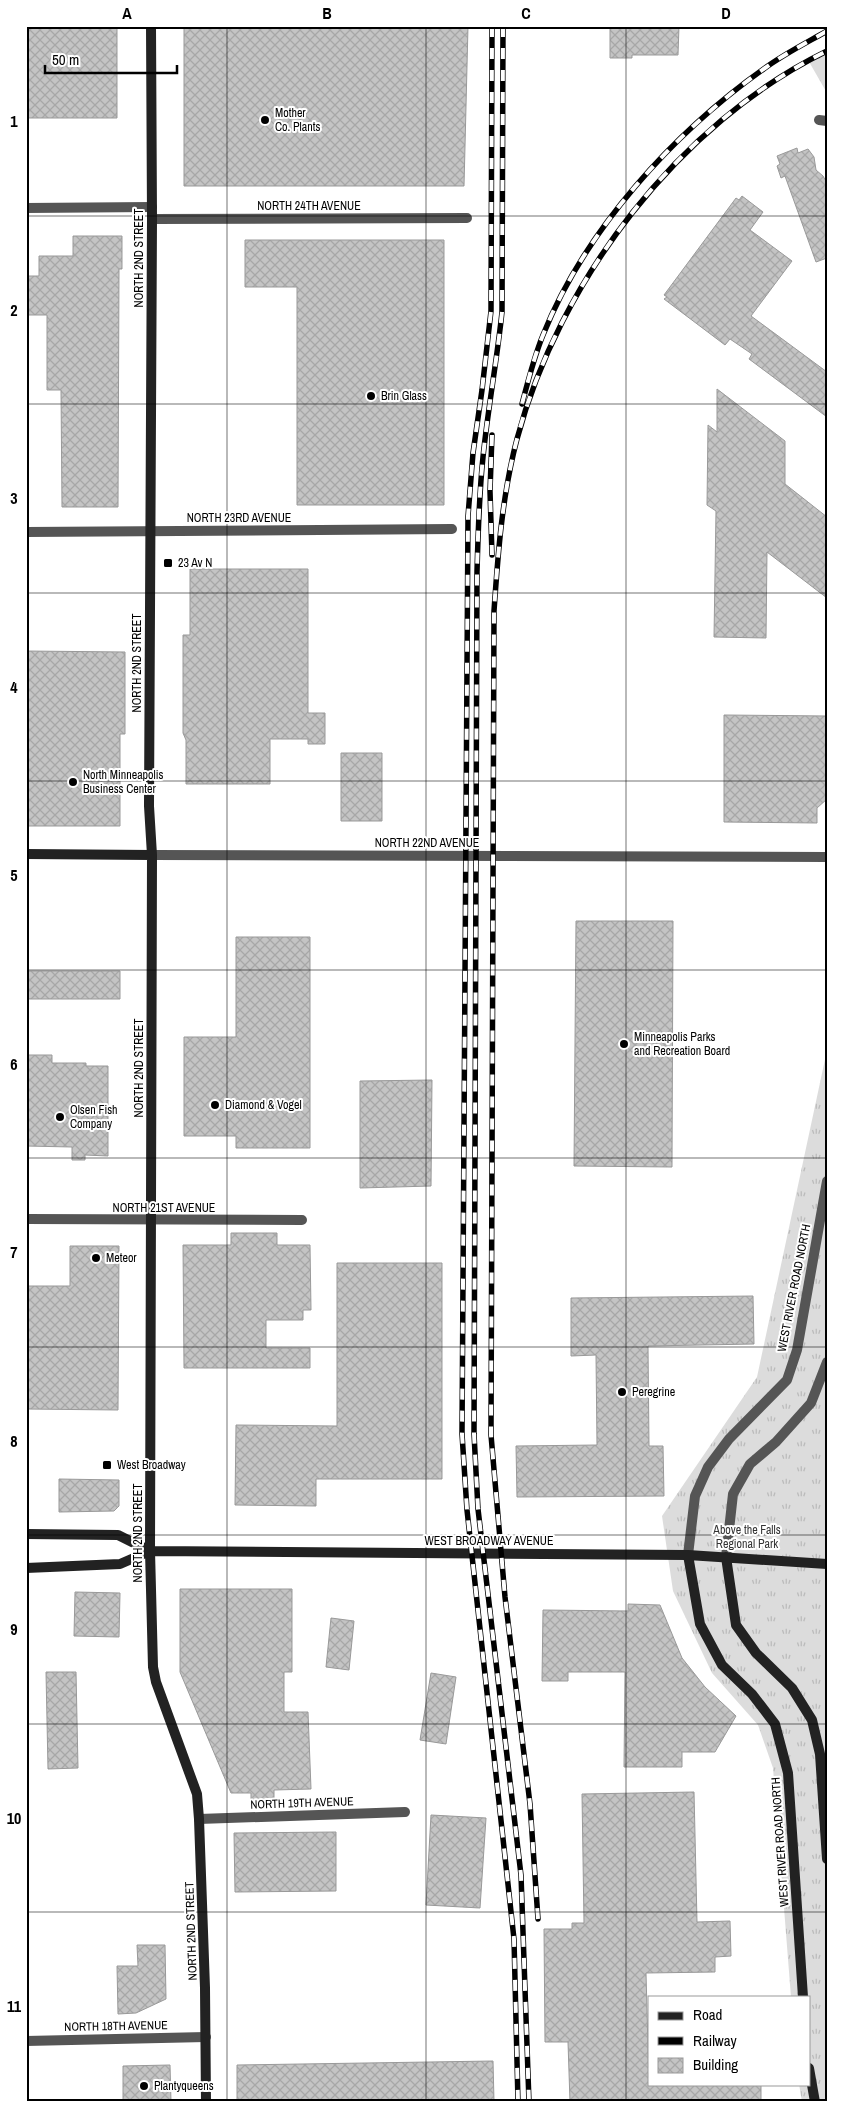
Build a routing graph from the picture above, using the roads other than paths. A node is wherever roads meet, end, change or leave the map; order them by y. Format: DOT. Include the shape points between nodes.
graph roads {
  1 [pos="151,26"];
  2 [pos="152,207"];
  3 [pos="26,208"];
  4 [pos="467,218"];
  5 [pos="152,219"];
  6 [pos="452,529"];
  7 [pos="150,531"];
  8 [pos="26,532"];
  9 [pos="26,854"];
  10 [pos="152,855"];
  11 [pos="827,857"];
  12 [pos="827,1181"];
  13 [pos="26,1219"];
  14 [pos="302,1220"];
  15 [pos="152,1221"];
  16 [pos="827,1362"];
  17 [pos="26,1534"];
  18 [pos="150,1551"];
  19 [pos="688,1555"];
  20 [pos="726,1557"];
  21 [pos="827,1564"];
  22 [pos="26,1568"];
  23 [pos="405,1812"];
  24 [pos="199,1819"];
  25 [pos="827,1859"];
  26 [pos="804,1996"];
  27 [pos="206,2037"];
  28 [pos="26,2040"];
  29 [pos="810,2074"];
  30 [pos="206,2102"];
  31 [pos="815,2102"];
  1 -- 2 [label="street, NORTH 2ND STREET"];
  2 -- 3 [label="street"];
  2 -- 5 [label="street, NORTH 2ND STREET"];
  4 -- 5 [label="street, NORTH 24TH AVENUE"];
  5 -- 7 [label="street, NORTH 2ND STREET"];
  6 -- 7 [label="street, NORTH 23RD AVENUE"];
  7 -- 8 [label="street, NORTH 23RD AVENUE"];
  7 -- 10 [label="street, NORTH 2ND STREET" via="149,806"];
  9 -- 10 [label="street, NORTH 22ND AVENUE"];
  10 -- 11 [label="street, NORTH 22ND AVENUE"];
  10 -- 15 [label="street, NORTH 2ND STREET"];
  12 -- 19 [label="street, WEST RIVER ROAD NORTH" via="797,1350 787,1380 729,1439 708,1467 695,1496"];
  13 -- 15 [label="street, NORTH 21ST AVENUE"];
  14 -- 15 [label="street, NORTH 21ST AVENUE"];
  15 -- 18 [label="street, NORTH 2ND STREET"];
  16 -- 20 [label="street" via="811,1403 776,1442 750,1464 733,1494"];
  17 -- 18 [label="street, WEST BROADWAY AVENUE" via="118,1535"];
  18 -- 19 [label="street, WEST BROADWAY AVENUE"];
  18 -- 22 [label="street, WEST BROADWAY AVENUE" via="120,1564"];
  18 -- 24 [label="street, NORTH 2ND STREET" via="153,1667 197,1794"];
  19 -- 20 [label="street, WEST BROADWAY AVENUE"];
  19 -- 26 [label="street, WEST RIVER ROAD NORTH" via="700,1624 722,1665 752,1694 775,1724 788,1773"];
  20 -- 21 [label="street, WEST BROADWAY AVENUE"];
  20 -- 25 [label="street" via="736,1625 756,1653 792,1688 812,1720 820,1754"];
  23 -- 24 [label="street, NORTH 19TH AVENUE"];
  24 -- 27 [label="street, NORTH 2ND STREET"];
  27 -- 28 [label="street, NORTH 18TH AVENUE"];
  27 -- 30 [label="street, NORTH 2ND STREET"];
  29 -- 31 [label="street"];
}
